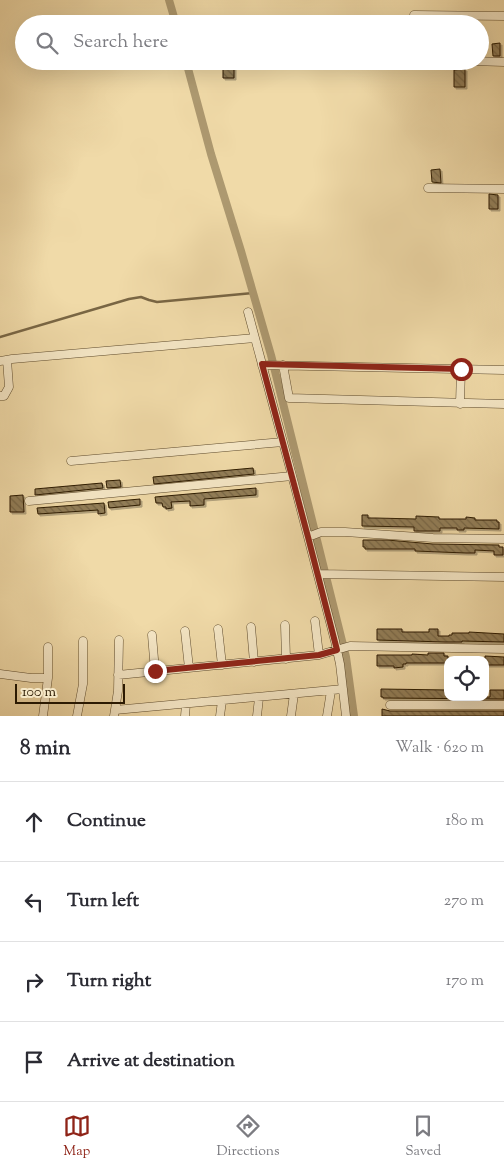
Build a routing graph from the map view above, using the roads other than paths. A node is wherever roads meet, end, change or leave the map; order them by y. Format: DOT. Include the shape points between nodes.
graph roads {
  1 [pos="489,16"];
  2 [pos="504,16"];
  3 [pos="489,62"];
  4 [pos="504,62"];
  5 [pos="428,188"];
  6 [pos="504,190"];
  7 [pos="248,312"];
  8 [pos="255,338"];
  9 [pos="3,361"];
  10 [pos="264,364"];
  11 [pos="281,365"];
  12 [pos="461,369"];
  13 [pos="504,370"];
  14 [pos="0,396"];
  15 [pos="460,404"];
  16 [pos="504,404"];
  17 [pos="283,442"];
  18 [pos="71,461"];
  19 [pos="292,476"];
  20 [pos="29,500"];
  21 [pos="309,537"];
  22 [pos="504,539"];
  23 [pos="318,574"];
  24 [pos="504,576"];
  25 [pos="315,621"];
  26 [pos="285,625"];
  27 [pos="251,626"];
  28 [pos="218,629"];
  29 [pos="185,631"];
  30 [pos="152,635"];
  31 [pos="119,640"];
  32 [pos="83,641"];
  33 [pos="48,647"];
  34 [pos="504,649"];
  35 [pos="337,650"];
  36 [pos="319,655"];
  37 [pos="286,658"];
  38 [pos="254,662"];
  39 [pos="222,665"];
  40 [pos="188,668"];
  41 [pos="155,671"];
  42 [pos="0,674"];
  43 [pos="118,674"];
  44 [pos="48,678"];
  45 [pos="343,690"];
  46 [pos="330,691"];
  47 [pos="294,694"];
  48 [pos="259,698"];
  49 [pos="222,701"];
  50 [pos="186,704"];
  51 [pos="390,705"];
  52 [pos="504,705"];
  53 [pos="150,707"];
  54 [pos="114,713"];
  55 [pos="43,716"];
  56 [pos="78,716"];
  57 [pos="149,716"];
  58 [pos="184,716"];
  59 [pos="220,716"];
  60 [pos="257,716"];
  61 [pos="291,716"];
  62 [pos="327,716"];
  63 [pos="346,716"];
  1 -- 2 [label="street"];
  3 -- 4 [label="street"];
  5 -- 6 [label="street"];
  7 -- 8 [label="street"];
  8 -- 9 [label="street"];
  8 -- 10 [label="street"];
  9 -- 14 [label="street" via="9,387 4,396"];
  10 -- 11 [label="street"];
  10 -- 17 [label="street"];
  11 -- 12 [label="street"];
  11 -- 15 [label="street" via="289,398"];
  12 -- 13 [label="street"];
  12 -- 15 [label="street"];
  15 -- 16 [label="street"];
  17 -- 18 [label="street"];
  17 -- 19 [label="street"];
  19 -- 20 [label="street"];
  19 -- 21 [label="street"];
  21 -- 22 [label="street" via="321,532 345,532"];
  21 -- 23 [label="street"];
  23 -- 24 [label="street"];
  23 -- 35 [label="street"];
  25 -- 36 [label="street"];
  26 -- 37 [label="street"];
  27 -- 38 [label="street"];
  28 -- 39 [label="street"];
  29 -- 40 [label="street"];
  30 -- 41 [label="street"];
  31 -- 43 [label="street"];
  32 -- 56 [label="street" via="83,684"];
  33 -- 44 [label="street"];
  34 -- 35 [label="street" via="350,646"];
  35 -- 36 [label="street"];
  35 -- 45 [label="street"];
  36 -- 37 [label="street"];
  37 -- 38 [label="street"];
  38 -- 39 [label="street"];
  39 -- 40 [label="street"];
  40 -- 41 [label="street"];
  41 -- 43 [label="street"];
  42 -- 44 [label="street"];
  43 -- 54 [label="street"];
  44 -- 55 [label="street"];
  45 -- 46 [label="street"];
  45 -- 63 [label="street"];
  46 -- 47 [label="street"];
  46 -- 62 [label="street"];
  47 -- 48 [label="street"];
  47 -- 61 [label="street"];
  48 -- 49 [label="street"];
  48 -- 60 [label="street"];
  49 -- 50 [label="street"];
  49 -- 59 [label="street"];
  50 -- 53 [label="street"];
  50 -- 58 [label="street"];
  51 -- 52 [label="street"];
  53 -- 54 [label="street"];
  53 -- 57 [label="street"];
}
